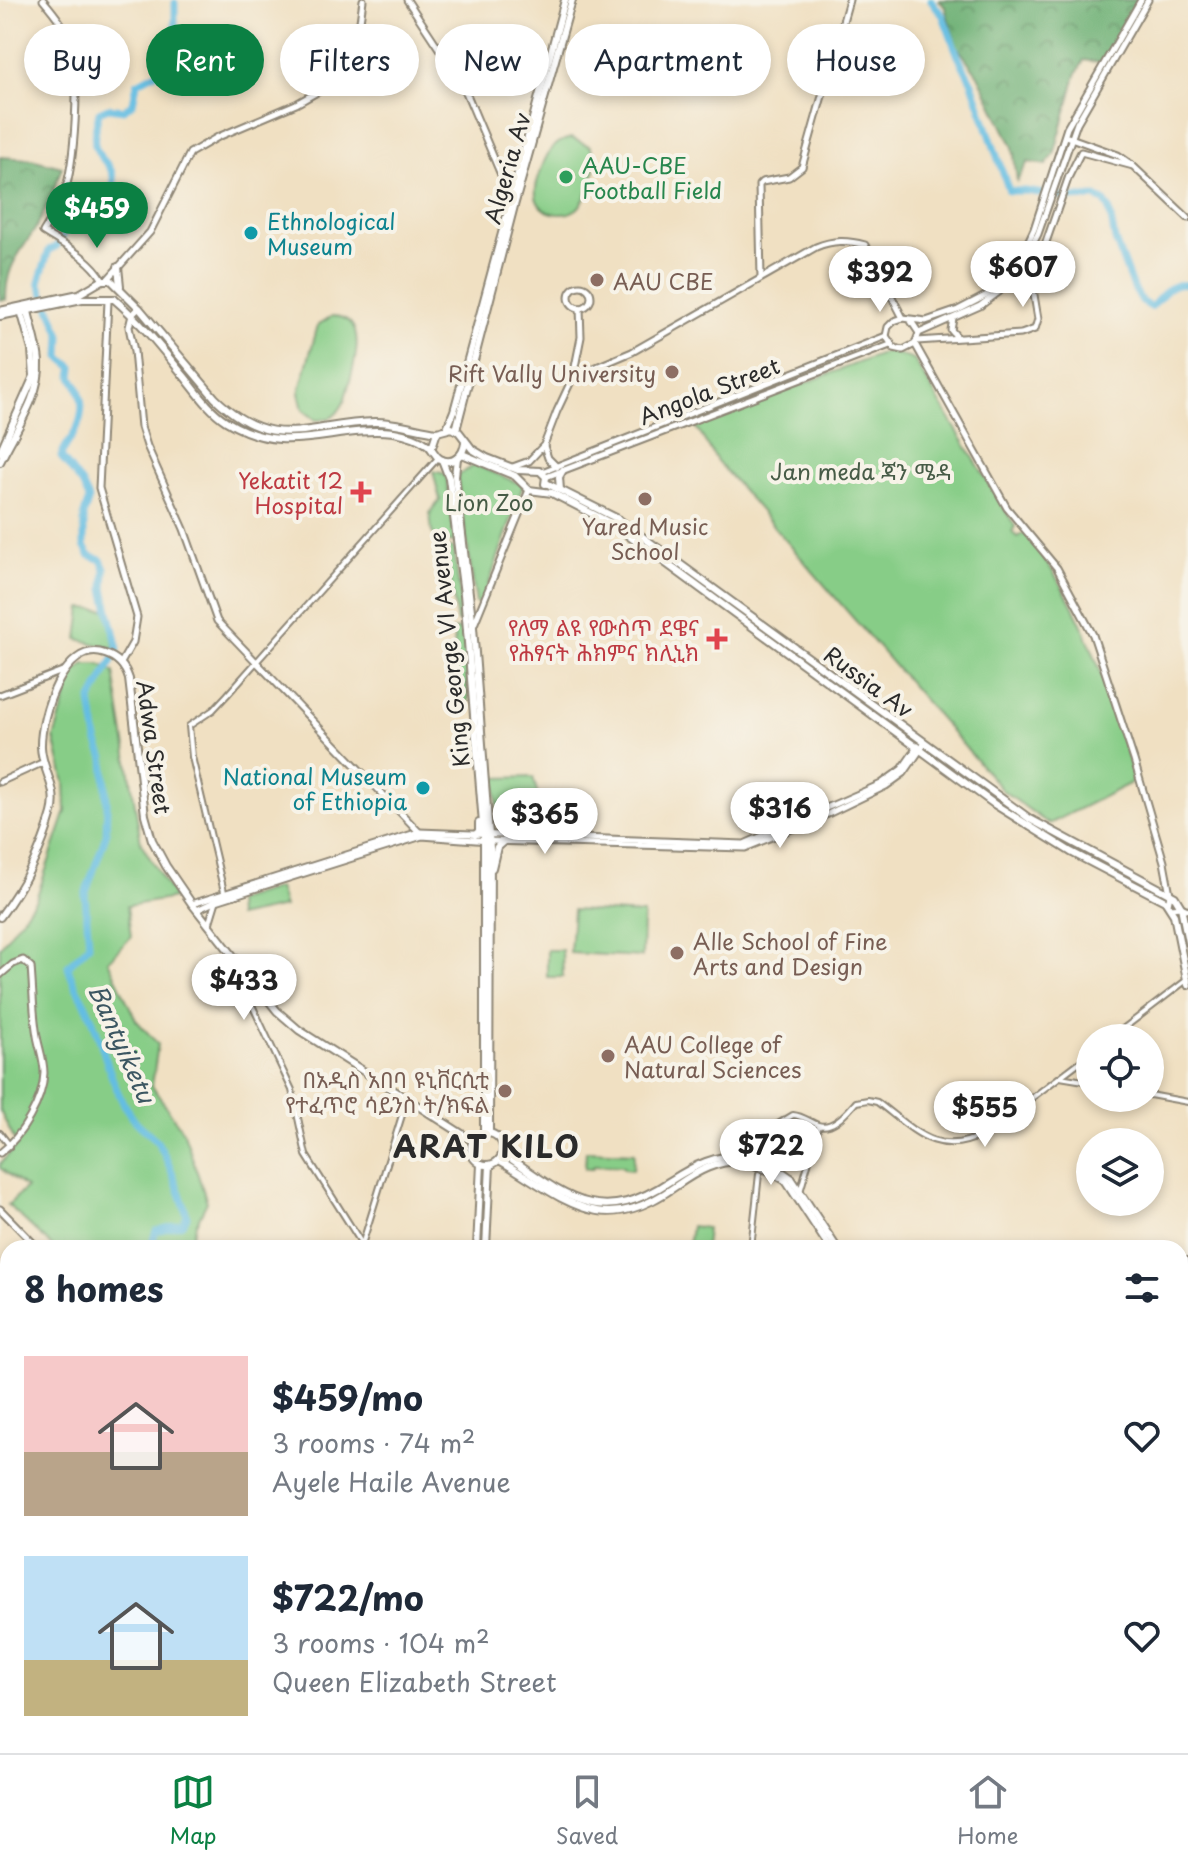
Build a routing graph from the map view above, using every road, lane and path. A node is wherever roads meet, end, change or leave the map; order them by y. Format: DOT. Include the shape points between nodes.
graph roads {
  1 [pos="43,0"];
  2 [pos="363,0"];
  3 [pos="407,0"];
  4 [pos="565,0"];
  5 [pos="572,0"];
  6 [pos="849,0"];
  7 [pos="1141,0"];
  8 [pos="1148,0"];
  9 [pos="1068,137"];
  10 [pos="1133,166"];
  11 [pos="510,197"];
  12 [pos="514,206"];
  13 [pos="1188,218"];
  14 [pos="118,267"];
  15 [pos="98,271"];
  16 [pos="761,278"];
  17 [pos="104,281"];
  18 [pos="119,288"];
  19 [pos="988,297"];
  20 [pos="108,299"];
  21 [pos="487,299"];
  22 [pos="58,300"];
  23 [pos="30,308"];
  24 [pos="139,308"];
  25 [pos="580,308"];
  26 [pos="0,314"];
  27 [pos="9,315"];
  28 [pos="132,315"];
  29 [pos="903,318"];
  30 [pos="953,319"];
  31 [pos="911,321"];
  32 [pos="28,327"];
  33 [pos="919,333"];
  34 [pos="886,336"];
  35 [pos="957,337"];
  36 [pos="916,342"];
  37 [pos="890,345"];
  38 [pos="841,355"];
  39 [pos="577,361"];
  40 [pos="844,362"];
  41 [pos="591,371"];
  42 [pos="573,377"];
  43 [pos="465,383"];
  44 [pos="375,426"];
  45 [pos="447,428"];
  46 [pos="456,430"];
  47 [pos="437,432"];
  48 [pos="465,442"];
  49 [pos="544,445"];
  50 [pos="432,447"];
  51 [pos="0,452"];
  52 [pos="459,456"];
  53 [pos="440,459"];
  54 [pos="0,462"];
  55 [pos="560,468"];
  56 [pos="514,471"];
  57 [pos="545,477"];
  58 [pos="529,490"];
  59 [pos="541,490"];
  60 [pos="560,490"];
  61 [pos="616,522"];
  62 [pos="462,559"];
  63 [pos="470,630"];
  64 [pos="121,663"];
  65 [pos="255,663"];
  66 [pos="66,669"];
  67 [pos="0,695"];
  68 [pos="921,745"];
  69 [pos="44,762"];
  70 [pos="0,782"];
  71 [pos="480,795"];
  72 [pos="421,834"];
  73 [pos="475,835"];
  74 [pos="486,839"];
  75 [pos="504,841"];
  76 [pos="744,846"];
  77 [pos="1087,851"];
  78 [pos="1083,858"];
  79 [pos="490,880"];
  80 [pos="1170,894"];
  81 [pos="225,896"];
  82 [pos="216,901"];
  83 [pos="1169,906"];
  84 [pos="195,907"];
  85 [pos="1184,908"];
  86 [pos="0,917"];
  87 [pos="209,925"];
  88 [pos="1188,942"];
  89 [pos="243,969"];
  90 [pos="0,975"];
  91 [pos="1188,981"];
  92 [pos="1130,1024"];
  93 [pos="1076,1065"];
  94 [pos="1060,1077"];
  95 [pos="1076,1080"];
  96 [pos="1164,1098"];
  97 [pos="407,1099"];
  98 [pos="1188,1102"];
  99 [pos="777,1125"];
  100 [pos="819,1126"];
  101 [pos="0,1133"];
  102 [pos="487,1133"];
  103 [pos="473,1141"];
  104 [pos="10,1146"];
  105 [pos="0,1153"];
  106 [pos="734,1155"];
  107 [pos="501,1157"];
  108 [pos="744,1158"];
  109 [pos="481,1164"];
  110 [pos="490,1165"];
  111 [pos="799,1193"];
  112 [pos="0,1209"];
  113 [pos="30,1240"];
  114 [pos="358,1240"];
  115 [pos="364,1240"];
  116 [pos="477,1240"];
  117 [pos="486,1240"];
  118 [pos="752,1240"];
  119 [pos="825,1240"];
  120 [pos="831,1240"];
  1 -- 15 [label="main road" via="62,24 75,69 68,181 43,232"];
  2 -- 14 [label="main road" via="355,57 342,78 190,153 150,232"];
  3 -- 11 [label="main road" via="460,80"];
  4 -- 11 [label="main road, Algeria Av"];
  5 -- 12 [label="main road, Algeria Av"];
  6 -- 16 [label="main road" via="802,167 794,175 759,185"];
  7 -- 9 [label="main road" via="1081,102"];
  8 -- 9 [label="main road"];
  9 -- 10 [label="main road"];
  9 -- 19 [label="main road" via="1022,255"];
  10 -- 13 [label="main road"];
  10 -- 35 [label="main road" via="1078,154 1033,281 1035,329"];
  11 -- 12 [label="main road"];
  11 -- 21 [label="main road, Algeria Av"];
  12 -- 21 [label="main road, Algeria Av"];
  14 -- 15 [label="main road"];
  14 -- 17 [label="main road"];
  14 -- 18 [label="main road"];
  15 -- 17 [label="main road"];
  16 -- 29 [label="main road" via="823,244 865,245"];
  16 -- 41 [label="main road"];
  17 -- 18 [label="main road"];
  17 -- 20 [label="main road" via="97,293"];
  17 -- 22 [label="main road"];
  18 -- 20 [label="main road"];
  18 -- 24 [label="main road"];
  19 -- 30 [label="main road"];
  19 -- 31 [label="main road" via="926,321"];
  20 -- 22 [label="main road"];
  20 -- 28 [label="main road"];
  20 -- 64 [label="main road" via="99,488 137,617 133,642"];
  21 -- 43 [label="main road"];
  22 -- 23 [label="main road"];
  23 -- 26 [label="main road"];
  23 -- 27 [label="main road"];
  23 -- 32 [label="main road"];
  24 -- 28 [label="main road"];
  24 -- 44 [label="main road" via="215,398 251,423 298,433"];
  25 -- 25 [label="main road" via="591,297 581,286 569,297"];
  25 -- 39 [label="main road"];
  26 -- 27 [label="main road"];
  27 -- 32 [label="main road"];
  28 -- 44 [label="main road" via="216,414 239,428 286,440"];
  28 -- 65 [label="main road" via="129,327 147,446 213,613"];
  29 -- 31 [label="main road"];
  29 -- 34 [label="main road" via="891,323"];
  30 -- 33 [label="main road"];
  30 -- 35 [label="main road" via="951,330"];
  31 -- 33 [label="main road"];
  32 -- 51 [label="main road" via="34,376"];
  32 -- 54 [label="main road" via="38,356 36,385"];
  33 -- 36 [label="main road"];
  34 -- 37 [label="main road"];
  34 -- 38 [label="main road, Angola Street"];
  35 -- 36 [label="main road"];
  36 -- 37 [label="main road" via="903,350"];
  36 -- 80 [label="main road" via="1007,508 1057,568 1093,635"];
  37 -- 40 [label="main road"];
  38 -- 40 [label="main road"];
  38 -- 55 [label="main road, Angola Street"];
  39 -- 41 [label="main road"];
  39 -- 42 [label="main road"];
  40 -- 55 [label="main road"];
  41 -- 42 [label="main road"];
  42 -- 49 [label="main road"];
  43 -- 45 [label="main road"];
  43 -- 46 [label="main road"];
  44 -- 47 [label="main road"];
  44 -- 50 [label="main road"];
  45 -- 46 [label="main road"];
  45 -- 47 [label="main road"];
  46 -- 48 [label="main road"];
  47 -- 50 [label="main road"];
  48 -- 52 [label="main road"];
  48 -- 56 [label="main road"];
  49 -- 55 [label="main road" via="548,458"];
  49 -- 56 [label="main road"];
  50 -- 53 [label="main road"];
  52 -- 53 [label="main road"];
  52 -- 56 [label="main road"];
  52 -- 62 [label="main road, King George VI Avenue" via="455,476"];
  53 -- 62 [label="main road, King George VI Avenue" via="449,478"];
  53 -- 65 [label="street"];
  55 -- 57 [label="main road, Angola Street"];
  55 -- 60 [label="main road"];
  56 -- 57 [label="main road" via="536,469"];
  56 -- 58 [label="main road"];
  57 -- 59 [label="main road"];
  57 -- 60 [label="main road, Russia Av"];
  58 -- 59 [label="main road"];
  58 -- 63 [label="main road"];
  59 -- 61 [label="main road, Russia Av"];
  60 -- 61 [label="main road, Russia Av"];
  61 -- 68 [label="main road, Russia Av"];
  62 -- 63 [label="main road, King George VI Avenue"];
  63 -- 71 [label="main road, King George VI Avenue"];
  63 -- 74 [label="main road, King George VI Avenue"];
  64 -- 66 [label="main road, Adwa Street" via="105,654 83,653"];
  64 -- 84 [label="main road, Adwa Street" via="131,689 149,831"];
  65 -- 72 [label="main road"];
  65 -- 81 [label="street" via="213,710 188,729"];
  66 -- 67 [label="main road"];
  66 -- 69 [label="main road" via="45,722"];
  68 -- 76 [label="main road" via="881,784"];
  68 -- 77 [label="main road, Russia Av"];
  68 -- 78 [label="main road, Russia Av" via="994,804"];
  69 -- 70 [label="main road"];
  69 -- 86 [label="main road" via="54,792 52,812 29,876"];
  71 -- 73 [label="main road"];
  71 -- 74 [label="main road, King George VI Avenue"];
  72 -- 73 [label="main road"];
  72 -- 74 [label="main road"];
  72 -- 81 [label="main road"];
  73 -- 74 [label="main road"];
  74 -- 75 [label="main road"];
  74 -- 76 [label="main road"];
  74 -- 79 [label="main road, King George VI Avenue"];
  74 -- 102 [label="main road, King George VI Avenue"];
  75 -- 76 [label="main road"];
  75 -- 79 [label="main road" via="497,847"];
  77 -- 78 [label="main road"];
  77 -- 80 [label="main road, Russia Av"];
  78 -- 83 [label="main road, Russia Av"];
  79 -- 102 [label="main road, King George VI Avenue"];
  80 -- 83 [label="main road"];
  80 -- 85 [label="main road, Russia Av"];
  81 -- 82 [label="main road"];
  81 -- 84 [label="main road"];
  82 -- 84 [label="main road"];
  82 -- 87 [label="main road"];
  83 -- 85 [label="main road"];
  83 -- 91 [label="main road"];
  84 -- 87 [label="main road, Adwa Street"];
  85 -- 88 [label="main road"];
  87 -- 89 [label="main road, Adwa Street"];
  89 -- 97 [label="main road, Adwa Street" via="299,1030"];
  89 -- 114 [label="street" via="245,990 292,1090 306,1155"];
  90 -- 104 [label="main road" via="23,960 31,967 44,1070 42,1091"];
  91 -- 92 [label="street"];
  93 -- 94 [label="street"];
  94 -- 95 [label="street"];
  94 -- 100 [label="street" via="968,1142 922,1138 868,1100"];
  96 -- 98 [label="street"];
  97 -- 103 [label="main road, Adwa Street"];
  97 -- 115 [label="street"];
  99 -- 100 [label="street" via="793,1115"];
  99 -- 106 [label="street"];
  99 -- 118 [label="street" via="757,1183"];
  100 -- 111 [label="street"];
  101 -- 104 [label="street"];
  102 -- 103 [label="main road"];
  102 -- 107 [label="main road" via="501,1140"];
  103 -- 109 [label="main road" via="472,1155"];
  104 -- 105 [label="main road"];
  106 -- 107 [label="main road" via="703,1162 638,1201 611,1206 570,1196"];
  106 -- 108 [label="main road"];
  107 -- 108 [label="main road" via="557,1197 606,1212 637,1207 695,1172"];
  107 -- 110 [label="main road"];
  108 -- 111 [label="main road, bridge" via="771,1164"];
  109 -- 110 [label="main road"];
  109 -- 116 [label="main road"];
  110 -- 117 [label="main road"];
  111 -- 119 [label="main road"];
  111 -- 120 [label="main road"];
  112 -- 113 [label="main road"];
}
